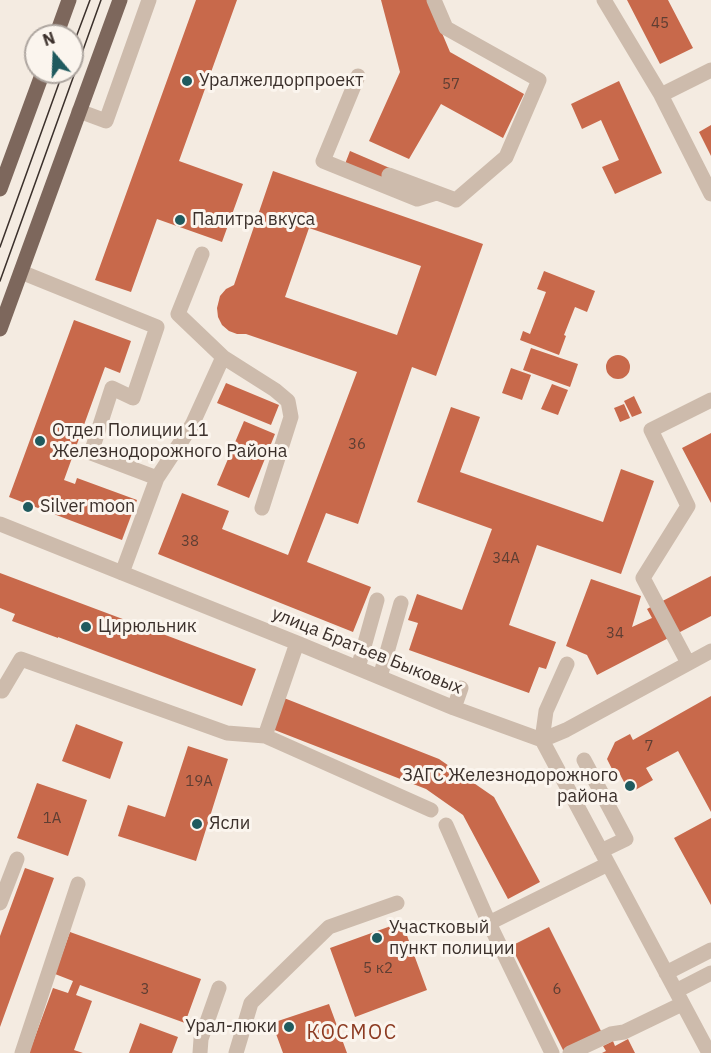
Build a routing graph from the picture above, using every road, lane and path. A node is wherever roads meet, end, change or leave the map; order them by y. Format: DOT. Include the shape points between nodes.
graph roads {
  1 [pos="69,0"];
  2 [pos="120,0"];
  3 [pos="149,0"];
  4 [pos="434,0"];
  5 [pos="604,0"];
  6 [pos="60,24"];
  7 [pos="711,70"];
  8 [pos="358,76"];
  9 [pos="39,84"];
  10 [pos="661,95"];
  11 [pos="79,111"];
  12 [pos="389,175"];
  13 [pos="0,189"];
  14 [pos="436,193"];
  15 [pos="711,195"];
  16 [pos="202,254"];
  17 [pos="21,272"];
  18 [pos="178,314"];
  19 [pos="157,327"];
  20 [pos="0,329"];
  21 [pos="223,357"];
  22 [pos="711,400"];
  23 [pos="156,478"];
  24 [pos="262,508"];
  25 [pos="0,524"];
  26 [pos="122,573"];
  27 [pos="377,600"];
  28 [pos="401,603"];
  29 [pos="297,643"];
  30 [pos="711,651"];
  31 [pos="688,663"];
  32 [pos="567,664"];
  33 [pos="358,668"];
  34 [pos="380,677"];
  35 [pos="461,688"];
  36 [pos="1,692"];
  37 [pos="454,708"];
  38 [pos="265,736"];
  39 [pos="542,740"];
  40 [pos="584,760"];
  41 [pos="431,810"];
  42 [pos="446,825"];
  43 [pos="605,858"];
  44 [pos="17,859"];
  45 [pos="78,884"];
  46 [pos="0,903"];
  47 [pos="397,903"];
  48 [pos="489,923"];
  49 [pos="711,950"];
  50 [pos="711,973"];
  51 [pos="666,974"];
  52 [pos="219,988"];
  53 [pos="679,997"];
  54 [pos="22,1053"];
  55 [pos="200,1053"];
  56 [pos="236,1053"];
  57 [pos="552,1053"];
  58 [pos="570,1053"];
  59 [pos="709,1053"];
  1 -- 6 [label="main road"];
  2 -- 11 [label="main road"];
  3 -- 11 [label="street" via="106,121"];
  4 -- 14 [label="street" via="446,27 539,80 506,157 456,200"];
  5 -- 10 [label="street"];
  7 -- 10 [label="street"];
  8 -- 14 [label="street" via="324,161 417,199"];
  9 -- 13 [label="main road"];
  10 -- 15 [label="street"];
  11 -- 17 [label="main road"];
  12 -- 14 [label="street"];
  16 -- 18 [label="street"];
  17 -- 19 [label="street"];
  17 -- 20 [label="main road"];
  18 -- 19 [label="street"];
  18 -- 21 [label="street"];
  19 -- 23 [label="street" via="133,398 112,388 91,453"];
  21 -- 23 [label="street" via="192,425"];
  21 -- 24 [label="street" via="288,401 291,417"];
  22 -- 31 [label="street" via="651,430 688,506 644,578"];
  23 -- 26 [label="street"];
  25 -- 26 [label="street, улица Братьев Быковых"];
  26 -- 29 [label="street, улица Братьев Быковых"];
  27 -- 33 [label="street"];
  28 -- 34 [label="street"];
  29 -- 33 [label="street, улица Братьев Быковых"];
  29 -- 38 [label="street"];
  30 -- 31 [label="street"];
  31 -- 39 [label="street"];
  32 -- 39 [label="street" via="546,711"];
  33 -- 34 [label="street, улица Братьев Быковых"];
  34 -- 37 [label="street, улица Братьев Быковых"];
  35 -- 37 [label="street"];
  36 -- 38 [label="street" via="21,659 227,733"];
  37 -- 39 [label="street, улица Братьев Быковых"];
  38 -- 41 [label="street"];
  39 -- 43 [label="street"];
  40 -- 43 [label="street" via="626,839"];
  42 -- 48 [label="street"];
  43 -- 48 [label="street"];
  43 -- 51 [label="street"];
  44 -- 46 [label="street"];
  45 -- 54 [label="street"];
  47 -- 56 [label="street" via="329,927 251,1003"];
  48 -- 57 [label="street"];
  49 -- 51 [label="street"];
  50 -- 53 [label="street"];
  51 -- 53 [label="street"];
  52 -- 55 [label="street"];
  53 -- 58 [label="street" via="624,1032"];
  53 -- 59 [label="street"];
}
